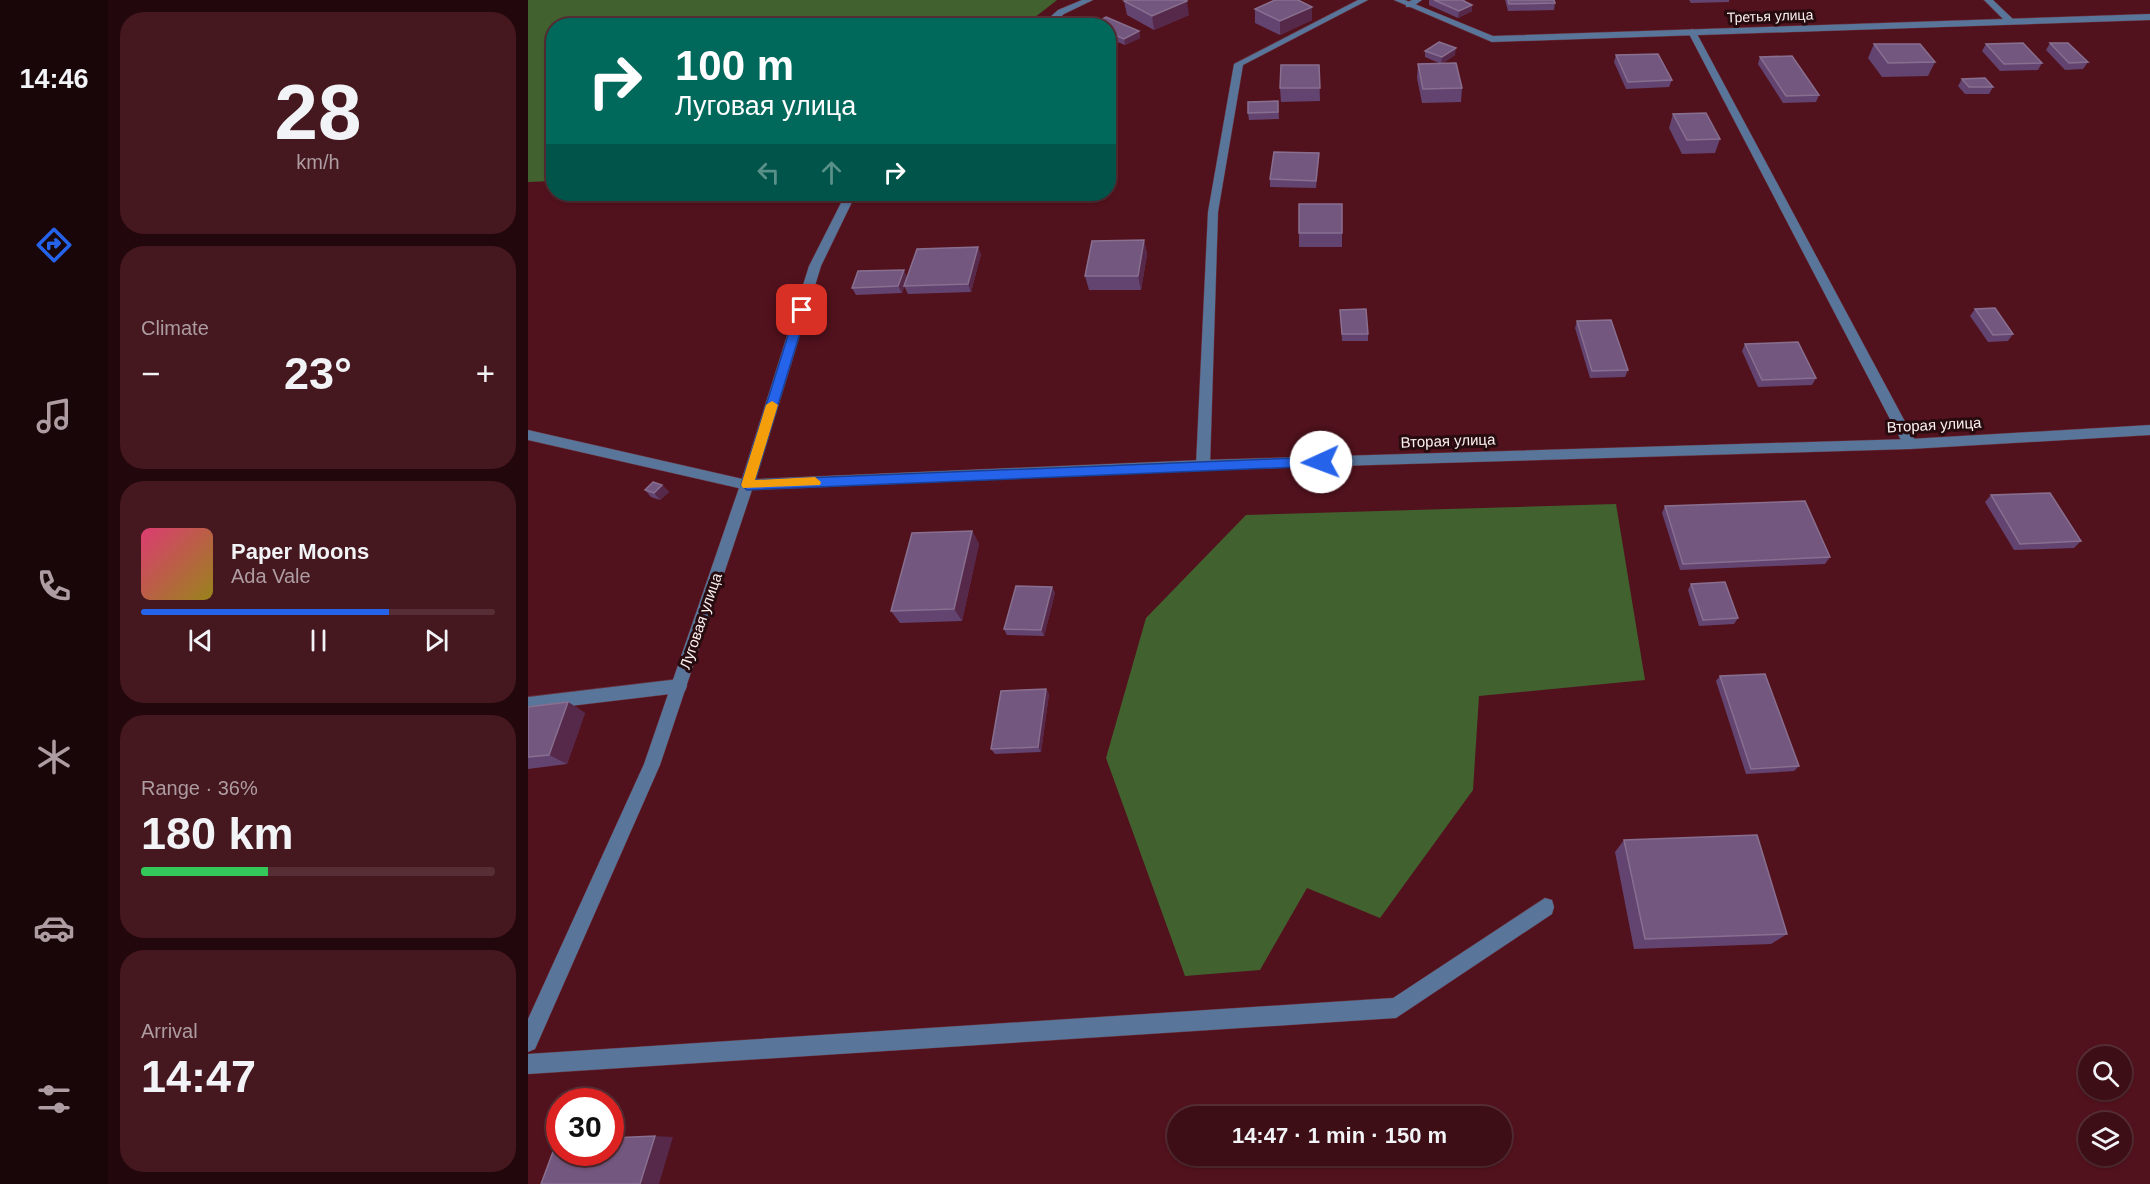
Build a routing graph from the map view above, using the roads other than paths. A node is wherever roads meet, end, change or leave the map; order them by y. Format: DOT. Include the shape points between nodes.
graph roads {
  1 [pos="1089,0"];
  2 [pos="1364,0"];
  3 [pos="1398,0"];
  4 [pos="1418,0"];
  5 [pos="1988,0"];
  6 [pos="1409,4"];
  7 [pos="2150,17"];
  8 [pos="1054,18"];
  9 [pos="2011,22"];
  10 [pos="1692,32"];
  11 [pos="847,201"];
  12 [pos="2150,430"];
  13 [pos="528,435"];
  14 [pos="1910,444"];
  15 [pos="1203,465"];
  16 [pos="747,485"];
  17 [pos="679,686"];
  18 [pos="528,704"];
  19 [pos="1545,907"];
  20 [pos="528,1042"];
  21 [pos="528,1064"];
  1 -- 8 [label="street"];
  2 -- 15 [label="street" via="1239,64 1213,212"];
  3 -- 6 [label="street, Третья улица"];
  4 -- 6 [label="street"];
  5 -- 9 [label="street"];
  6 -- 10 [label="street, Третья улица" via="1492,39"];
  7 -- 9 [label="street, Третья улица"];
  9 -- 10 [label="street, Третья улица"];
  10 -- 14 [label="street"];
  11 -- 16 [label="street, Луговая улица" via="815,266"];
  12 -- 14 [label="street, Вторая улица"];
  13 -- 16 [label="street, Вторая улица"];
  14 -- 15 [label="street, Вторая улица"];
  15 -- 16 [label="street, Вторая улица"];
  16 -- 17 [label="street, Луговая улица"];
  17 -- 18 [label="street"];
  17 -- 20 [label="street, Луговая улица" via="652,765"];
  19 -- 21 [label="street" via="1396,1008"];
}
